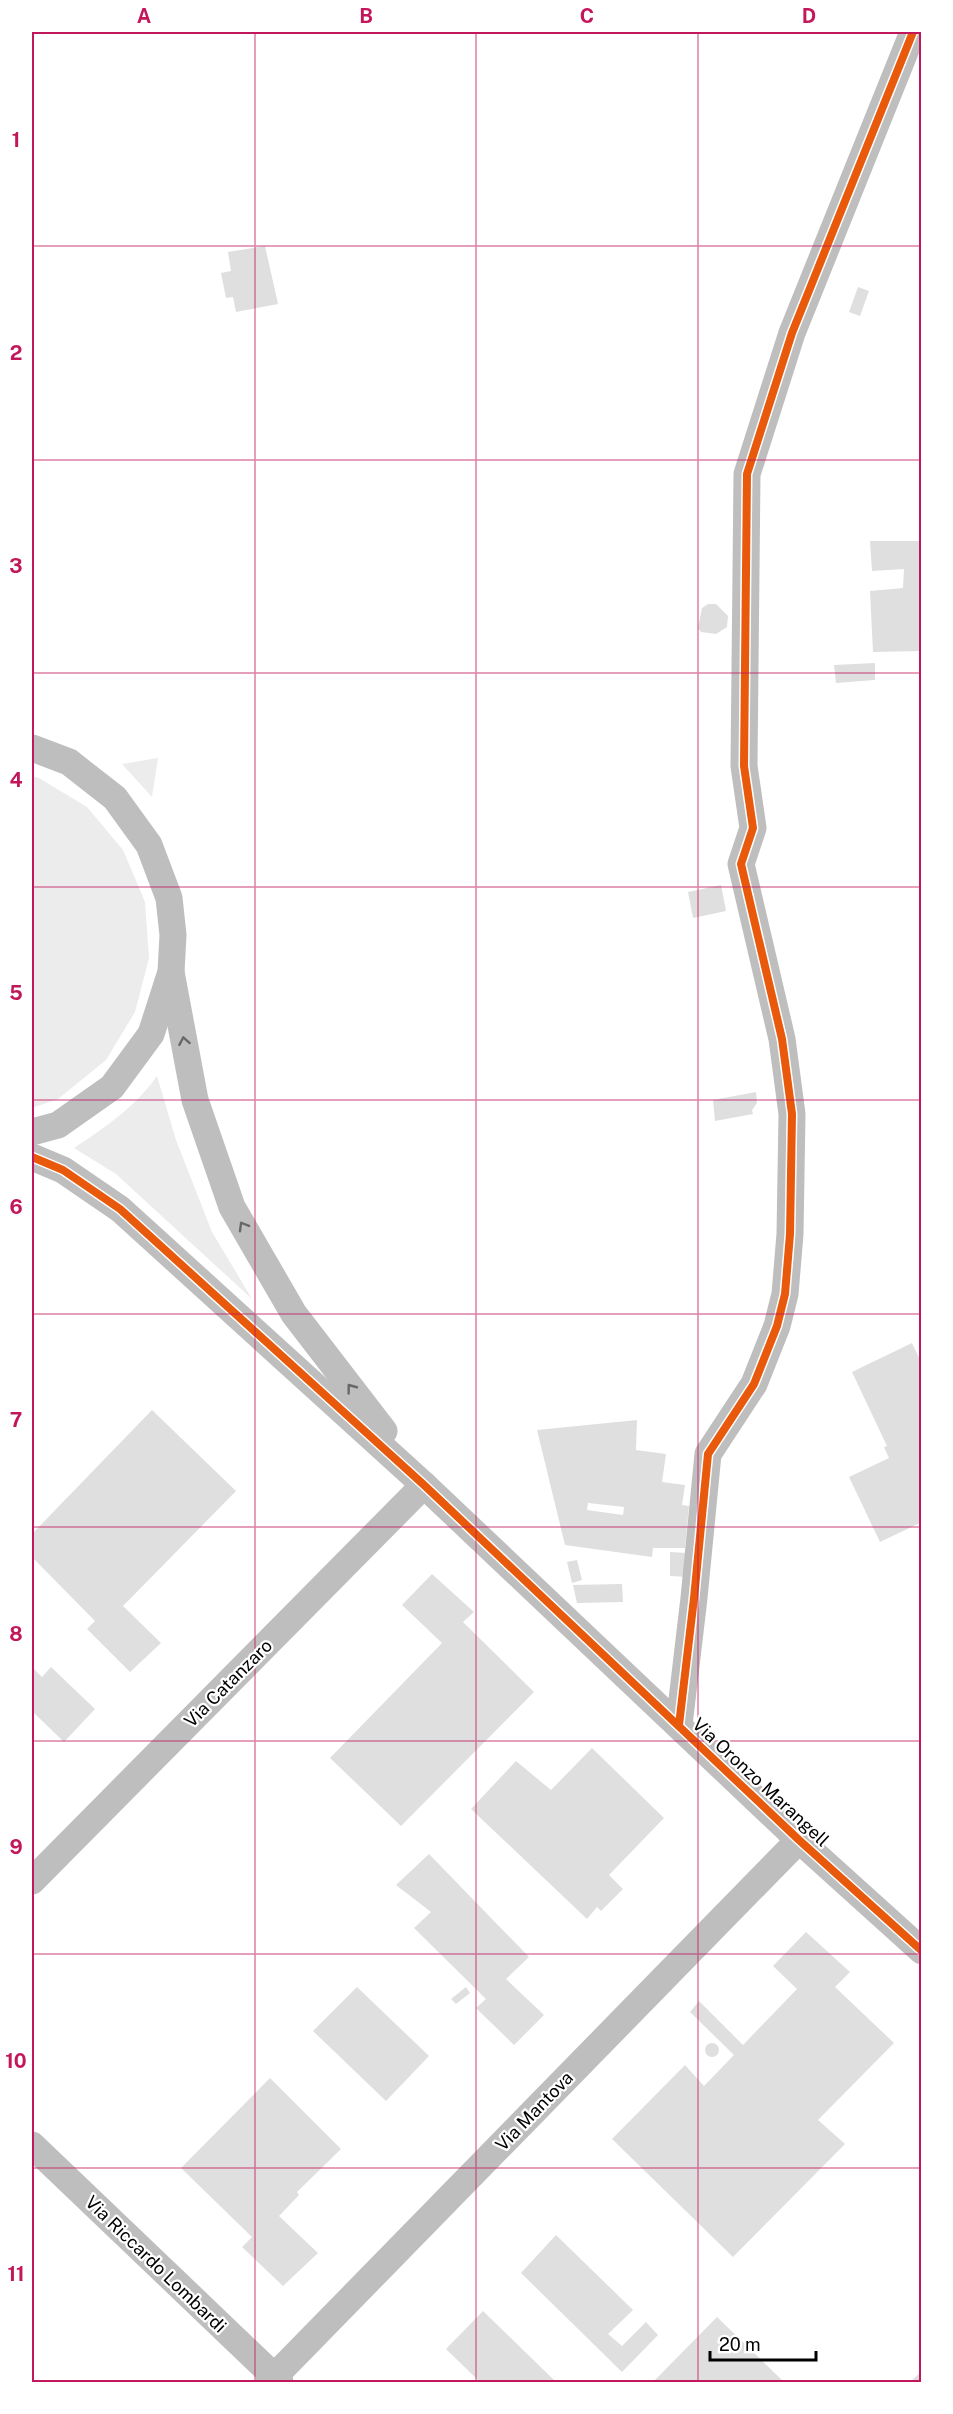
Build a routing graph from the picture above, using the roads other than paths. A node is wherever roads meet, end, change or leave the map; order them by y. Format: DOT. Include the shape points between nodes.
graph roads {
  1 [pos="913,32"];
  2 [pos="32,748"];
  3 [pos="171,972"];
  4 [pos="32,1132"];
  5 [pos="32,1157"];
  6 [pos="424,1485"];
  7 [pos="679,1725"];
  8 [pos="799,1840"];
  9 [pos="32,1881"];
  10 [pos="921,1951"];
  11 [pos="32,2145"];
  12 [pos="274,2381"];
  1 -- 7 [label="street" via="792,333 747,474 744,766 753,828 741,864 782,1039 792,1114 790,1234 785,1294 777,1326 754,1384 708,1454"];
  2 -- 3 [label="street" via="69,762 115,798 149,844 169,898"];
  3 -- 4 [label="street" via="151,1034 112,1087 58,1125"];
  6 -- 3 [label="street, one-way" via="294,1314 232,1207 195,1101"];
  5 -- 6 [label="street" via="63,1170 120,1209"];
  6 -- 7 [label="street, Via Oronzo Marangell"];
  6 -- 9 [label="street, Via Catanzaro"];
  7 -- 8 [label="street, Via Oronzo Marangell"];
  8 -- 10 [label="street, Via Oronzo Marangell"];
  8 -- 12 [label="street, Via Mantova"];
  11 -- 12 [label="street, Via Riccardo Lombardi"];
}
